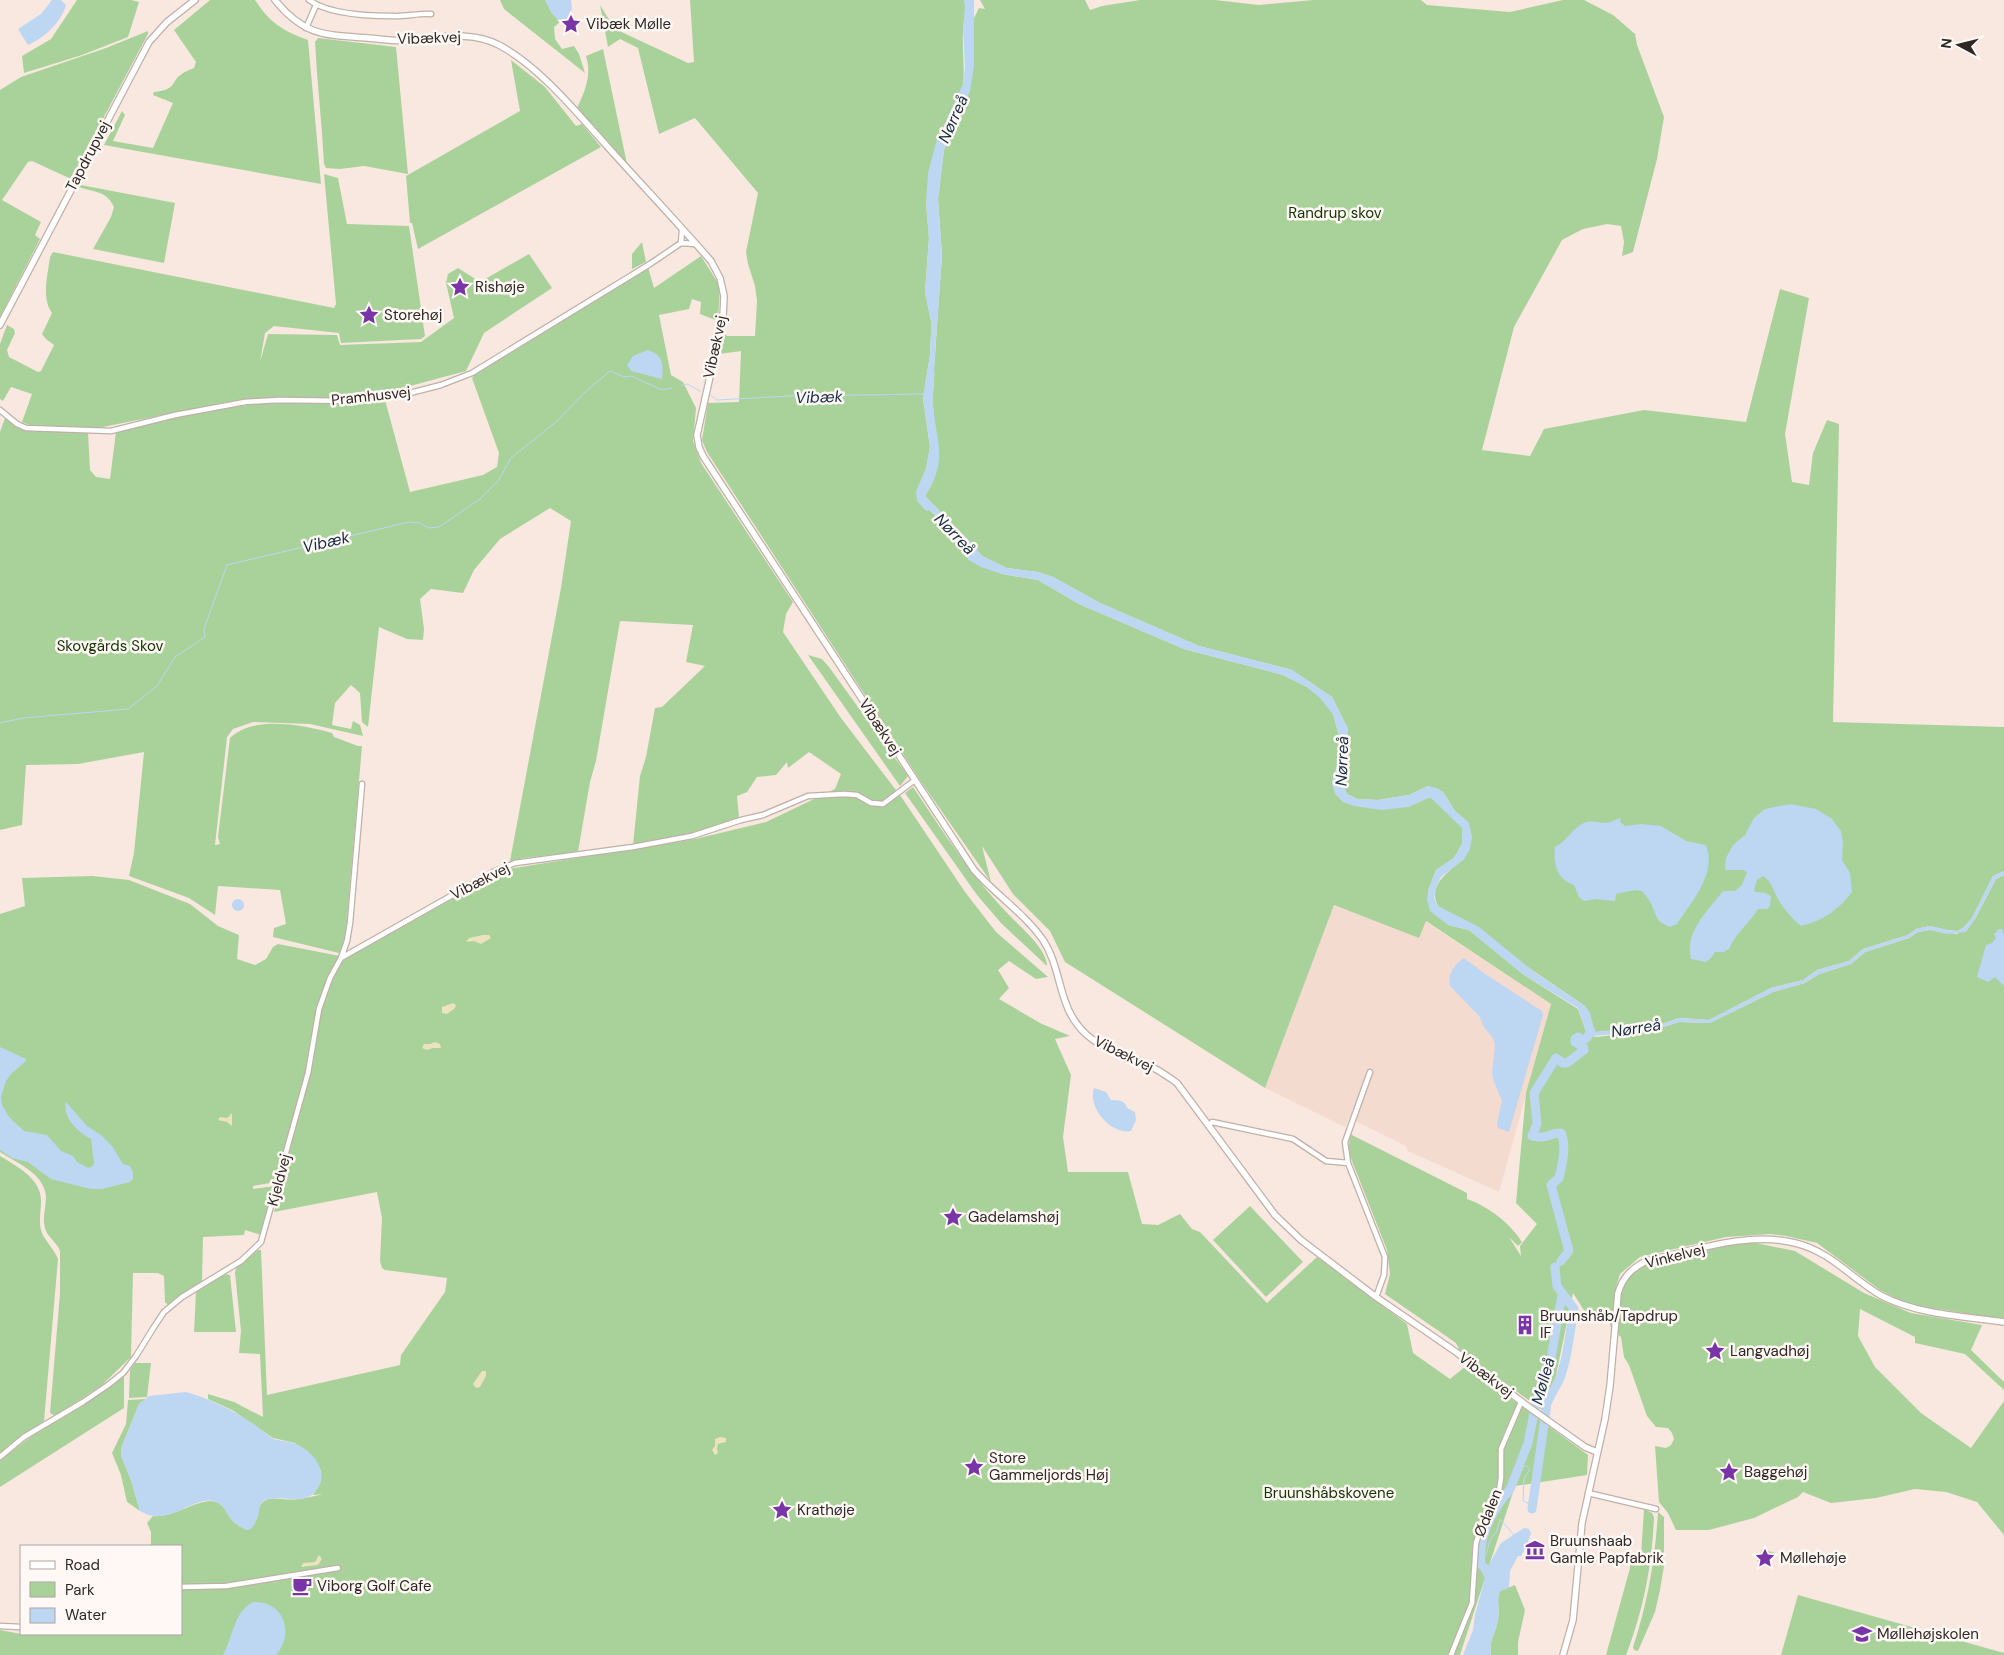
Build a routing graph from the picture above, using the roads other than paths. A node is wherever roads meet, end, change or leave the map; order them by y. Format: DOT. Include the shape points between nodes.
graph roads {
  1 [pos="195,0"];
  2 [pos="275,0"];
  3 [pos="309,0"];
  4 [pos="316,5"];
  5 [pos="431,14"];
  6 [pos="306,28"];
  7 [pos="682,230"];
  8 [pos="681,243"];
  9 [pos="696,244"];
  10 [pos="0,325"];
  11 [pos="0,410"];
  12 [pos="915,780"];
  13 [pos="362,784"];
  14 [pos="341,958"];
  15 [pos="1370,1072"];
  16 [pos="1208,1125"];
  17 [pos="1348,1163"];
  18 [pos="1376,1296"];
  19 [pos="2004,1322"];
  20 [pos="1521,1402"];
  21 [pos="1597,1452"];
  22 [pos="0,1457"];
  23 [pos="1588,1493"];
  24 [pos="1656,1509"];
  25 [pos="338,1568"];
  26 [pos="182,1587"];
  27 [pos="0,1626"];
  28 [pos="20,1627"];
  29 [pos="1452,1655"];
  30 [pos="1563,1655"];
  1 -- 10 [label="street, Tapdrupvej" via="167,22 149,42"];
  2 -- 6 [label="street, Vibækvej" via="287,15"];
  3 -- 4 [label="street, Vibækvej"];
  4 -- 5 [label="street, Vibækvej" via="353,13"];
  4 -- 6 [label="street"];
  6 -- 7 [label="street, Vibækvej" via="330,35 407,41 469,36 498,45 540,76 572,108"];
  7 -- 8 [label="street"];
  7 -- 9 [label="street, Vibækvej"];
  8 -- 9 [label="street"];
  8 -- 11 [label="street, Pramhusvej" via="472,373 418,391 352,401 245,402 111,431 26,428"];
  9 -- 12 [label="street, Vibækvej" via="720,278 724,296 723,318 698,423 699,447"];
  12 -- 14 [label="street, Vibækvej" via="883,804 871,804 857,795 808,796 763,815 692,836 515,863 495,871"];
  12 -- 16 [label="street, Vibækvej" via="974,870 1044,941 1064,1001 1078,1026 1098,1044 1155,1068 1177,1083"];
  13 -- 14 [label="street, Kjeldvej" via="350,923"];
  14 -- 22 [label="street, Kjeldvej" via="319,1009 308,1073 261,1242 241,1260 164,1312 136,1356 108,1385 24,1437"];
  15 -- 17 [label="street" via="1345,1142"];
  16 -- 17 [label="street" via="1212,1122 1293,1139 1326,1161"];
  16 -- 18 [label="street, Vibækvej" via="1275,1215 1301,1240"];
  17 -- 18 [label="street" via="1385,1257 1384,1275"];
  18 -- 20 [label="street, Vibækvej"];
  19 -- 21 [label="street, Vinkelvej" via="1905,1306 1881,1295 1811,1247 1794,1242 1735,1241 1646,1261 1627,1273 1618,1293 1610,1386"];
  20 -- 21 [label="street, Vibækvej"];
  20 -- 29 [label="street, Ødalen" via="1501,1449 1499,1491 1476,1543 1472,1603"];
  21 -- 23 [label="street, Vinkelvej"];
  23 -- 24 [label="street"];
  23 -- 30 [label="street, Vinkelvej" via="1572,1620"];
  25 -- 26 [label="street" via="226,1586"];
  27 -- 28 [label="street"];
}
